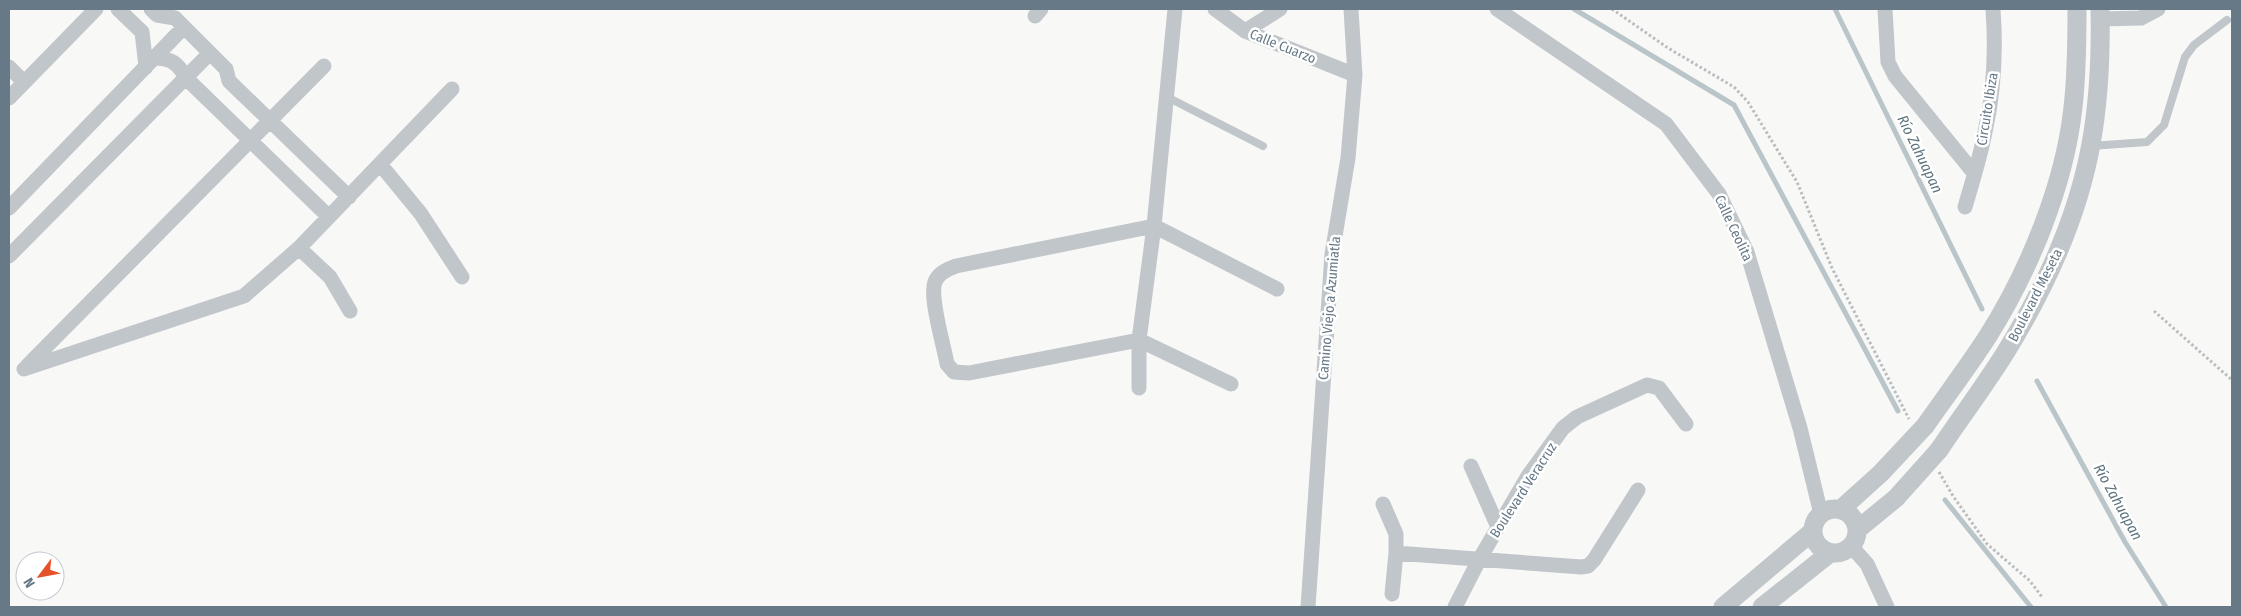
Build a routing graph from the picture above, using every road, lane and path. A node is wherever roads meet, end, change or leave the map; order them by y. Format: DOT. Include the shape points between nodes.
graph roads {
  1 [pos="96,9"];
  2 [pos="118,9"];
  3 [pos="1175,9"];
  4 [pos="1215,9"];
  5 [pos="1280,9"];
  6 [pos="1351,9"];
  7 [pos="1497,9"];
  8 [pos="1612,9"];
  9 [pos="1885,9"];
  10 [pos="1993,9"];
  11 [pos="2077,9"];
  12 [pos="2158,9"];
  13 [pos="154,12"];
  14 [pos="2100,14"];
  15 [pos="2227,20"];
  16 [pos="184,27"];
  17 [pos="1245,31"];
  18 [pos="142,32"];
  19 [pos="210,53"];
  20 [pos="150,63"];
  21 [pos="324,66"];
  22 [pos="9,67"];
  23 [pos="1355,75"];
  24 [pos="186,78"];
  25 [pos="229,81"];
  26 [pos="24,82"];
  27 [pos="452,89"];
  28 [pos="1167,97"];
  29 [pos="9,98"];
  30 [pos="210,101"];
  31 [pos="270,121"];
  32 [pos="250,141"];
  33 [pos="1263,146"];
  34 [pos="2091,146"];
  35 [pos="380,164"];
  36 [pos="1974,173"];
  37 [pos="349,197"];
  38 [pos="1965,207"];
  39 [pos="9,208"];
  40 [pos="330,217"];
  41 [pos="1154,226"];
  42 [pos="299,248"];
  43 [pos="9,256"];
  44 [pos="462,277"];
  45 [pos="1277,289"];
  46 [pos="350,311"];
  47 [pos="2154,311"];
  48 [pos="1139,340"];
  49 [pos="2232,380"];
  50 [pos="1231,384"];
  51 [pos="1139,388"];
  52 [pos="1686,424"];
  53 [pos="1919,425"];
  54 [pos="1937,457"];
  55 [pos="1471,466"];
  56 [pos="1638,490"];
  57 [pos="1383,504"];
  58 [pos="1840,510"];
  59 [pos="1821,514"];
  60 [pos="1498,527"];
  61 [pos="1813,531"];
  62 [pos="1854,538"];
  63 [pos="1396,553"];
  64 [pos="1830,553"];
  65 [pos="1478,560"];
  66 [pos="1392,594"];
  67 [pos="2042,597"];
  68 [pos="1308,607"];
  69 [pos="1455,607"];
  70 [pos="1723,607"];
  71 [pos="1762,607"];
  72 [pos="1887,607"];
  1 -- 26 [label="street"];
  2 -- 18 [label="street"];
  3 -- 28 [label="street"];
  4 -- 17 [label="street, Calle Cuarzo"];
  5 -- 17 [label="street"];
  6 -- 23 [label="street, Camino Viejo a Azumiatla"];
  7 -- 59 [label="street, Calle Ceolita" via="1666,124 1719,194 1747,252 1800,428"];
  8 -- 53 [label="path" via="1668,48 1734,87 1748,102 1797,182 1832,268"];
  9 -- 36 [label="street" via="1888,62 1895,76"];
  10 -- 36 [label="street, Circuito Ibiza" via="1992,87 1986,133"];
  11 -- 53 [label="street, Boulevard Meseta" via="2073,108 2056,186 2041,229 2019,279 1988,335"];
  12 -- 14 [label="street" via="2141,18"];
  13 -- 16 [label="street" via="175,18"];
  13 -- 18 [label="street"];
  14 -- 34 [label="street, Boulevard Meseta" via="2098,91"];
  15 -- 34 [label="lane" via="2185,57 2164,125 2147,142"];
  16 -- 19 [label="street"];
  16 -- 20 [label="street"];
  17 -- 23 [label="street, Calle Cuarzo"];
  18 -- 20 [label="street"];
  19 -- 24 [label="street"];
  19 -- 25 [label="street" via="226,69"];
  20 -- 24 [label="street" via="166,58 174,62"];
  20 -- 39 [label="street"];
  21 -- 31 [label="street"];
  22 -- 26 [label="street"];
  23 -- 68 [label="street, Camino Viejo a Azumiatla" via="1348,158 1332,254"];
  24 -- 30 [label="street"];
  24 -- 43 [label="street"];
  25 -- 30 [label="street"];
  25 -- 31 [label="street"];
  26 -- 29 [label="street"];
  27 -- 35 [label="street"];
  28 -- 33 [label="lane"];
  28 -- 41 [label="street"];
  30 -- 32 [label="street"];
  31 -- 32 [label="street"];
  31 -- 37 [label="street"];
  32 -- 40 [label="street"];
  32 -- 42 [label="street" via="24,369 244,296"];
  34 -- 54 [label="street, Boulevard Meseta" via="2072,215 2051,267 2007,350"];
  35 -- 37 [label="street"];
  35 -- 44 [label="street" via="421,214"];
  36 -- 38 [label="street, Circuito Ibiza"];
  37 -- 40 [label="street"];
  40 -- 42 [label="street"];
  41 -- 45 [label="street"];
  41 -- 48 [label="street"];
  41 -- 48 [label="street" via="956,266 943,272 935,281 932,293 947,364 954,372 969,373"];
  42 -- 46 [label="street" via="330,277"];
  47 -- 49 [label="path"];
  48 -- 50 [label="street"];
  48 -- 51 [label="street"];
  52 -- 60 [label="street, Boulevard Veracruz" via="1659,388 1647,385 1577,417 1563,428 1528,476"];
  53 -- 58 [label="street, Boulevard Meseta, bridge" via="1881,473"];
  54 -- 62 [label="street, Boulevard Meseta, bridge"];
  54 -- 67 [label="path" via="1953,496 1988,544 2030,580"];
  55 -- 60 [label="street"];
  56 -- 65 [label="street" via="1588,566"];
  57 -- 63 [label="street" via="1396,534"];
  58 -- 59 [label="street"];
  58 -- 62 [label="street" via="1854,521"];
  59 -- 61 [label="street"];
  60 -- 65 [label="street, Boulevard Veracruz"];
  61 -- 64 [label="street" via="1815,541"];
  61 -- 70 [label="street"];
  62 -- 64 [label="street" via="1842,552"];
  62 -- 72 [label="street"];
  63 -- 65 [label="street"];
  63 -- 66 [label="street"];
  64 -- 71 [label="street"];
  65 -- 69 [label="street, Boulevard Veracruz"];
}
